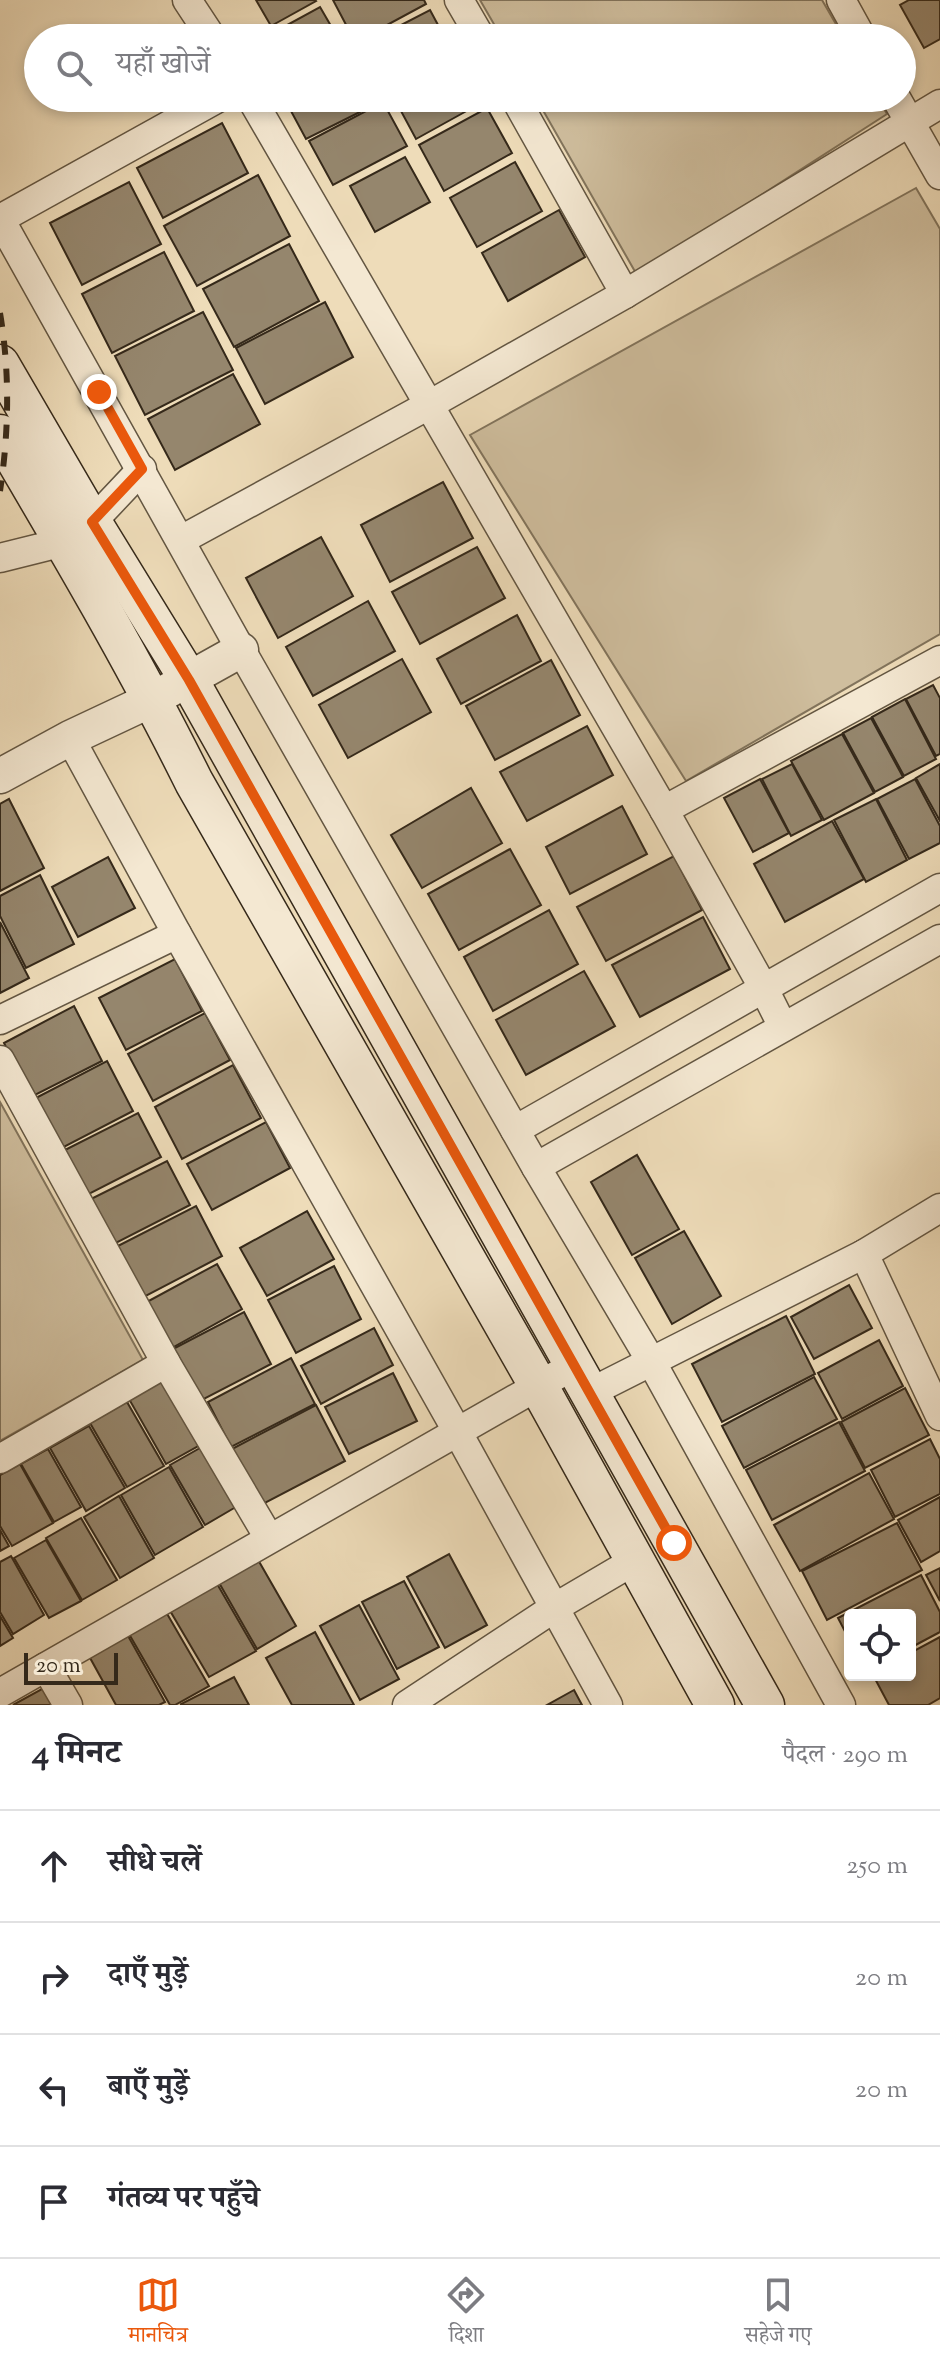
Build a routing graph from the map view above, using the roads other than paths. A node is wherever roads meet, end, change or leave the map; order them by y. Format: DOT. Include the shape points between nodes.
graph roads {
  1 [pos="187,0"];
  2 [pos="459,0"];
  3 [pos="841,0"];
  4 [pos="203,24"];
  5 [pos="473,24"];
  6 [pos="854,24"];
  7 [pos="940,104"];
  8 [pos="916,108"];
  9 [pos="193,112"];
  10 [pos="259,112"];
  11 [pos="523,112"];
  12 [pos="900,112"];
  13 [pos="904,112"];
  14 [pos="940,175"];
  15 [pos="0,219"];
  16 [pos="625,294"];
  17 [pos="0,364"];
  18 [pos="429,405"];
  19 [pos="0,434"];
  20 [pos="142,469"];
  21 [pos="78,532"];
  22 [pos="181,540"];
  23 [pos="0,558"];
  24 [pos="241,650"];
  25 [pos="940,660"];
  26 [pos="189,680"];
  27 [pos="153,699"];
  28 [pos="70,738"];
  29 [pos="0,776"];
  30 [pos="664,810"];
  31 [pos="940,888"];
  32 [pos="177,934"];
  33 [pos="940,939"];
  34 [pos="764,989"];
  35 [pos="0,1020"];
  36 [pos="783,1027"];
  37 [pos="0,1060"];
  38 [pos="515,1130"];
  39 [pos="536,1167"];
  40 [pos="940,1208"];
  41 [pos="864,1254"];
  42 [pos="651,1361"];
  43 [pos="166,1363"];
  44 [pos="581,1379"];
  45 [pos="538,1385"];
  46 [pos="940,1416"];
  47 [pos="457,1431"];
  48 [pos="0,1459"];
  49 [pos="269,1538"];
  50 [pos="634,1561"];
  51 [pos="554,1608"];
  52 [pos="46,1667"];
  53 [pos="0,1693"];
  54 [pos="68,1705"];
  55 [pos="407,1705"];
  56 [pos="608,1705"];
  57 [pos="715,1705"];
  58 [pos="765,1705"];
  59 [pos="841,1705"];
  1 -- 4 [label="street"];
  2 -- 5 [label="street"];
  3 -- 6 [label="street"];
  7 -- 8 [label="street"];
  9 -- 15 [label="street"];
  10 -- 18 [label="street"];
  11 -- 16 [label="street"];
  12 -- 16 [label="street"];
  13 -- 14 [label="street"];
  15 -- 20 [label="street"];
  16 -- 18 [label="street"];
  17 -- 21 [label="main road"];
  18 -- 22 [label="street"];
  18 -- 30 [label="street"];
  19 -- 21 [label="main road"];
  20 -- 21 [label="street"];
  20 -- 22 [label="street"];
  21 -- 23 [label="street"];
  21 -- 26 [label="main road"];
  21 -- 27 [label="main road"];
  22 -- 24 [label="street"];
  24 -- 26 [label="street"];
  24 -- 38 [label="street"];
  25 -- 30 [label="street"];
  26 -- 27 [label="street"];
  26 -- 44 [label="main road"];
  27 -- 28 [label="street"];
  27 -- 45 [label="main road" via="194,782"];
  28 -- 29 [label="street"];
  28 -- 32 [label="street"];
  30 -- 34 [label="street"];
  31 -- 34 [label="street"];
  32 -- 35 [label="street"];
  32 -- 47 [label="street"];
  33 -- 36 [label="street"];
  34 -- 36 [label="street"];
  34 -- 38 [label="street"];
  36 -- 39 [label="street"];
  37 -- 43 [label="street"];
  38 -- 39 [label="street"];
  39 -- 42 [label="street"];
  40 -- 41 [label="street"];
  41 -- 42 [label="street"];
  41 -- 46 [label="street"];
  42 -- 44 [label="street"];
  42 -- 59 [label="street"];
  43 -- 48 [label="street"];
  43 -- 49 [label="street"];
  44 -- 45 [label="street"];
  44 -- 58 [label="main road"];
  45 -- 47 [label="street"];
  45 -- 50 [label="main road"];
  47 -- 49 [label="street"];
  47 -- 51 [label="street"];
  49 -- 52 [label="street"];
  50 -- 51 [label="street"];
  50 -- 57 [label="main road"];
  51 -- 55 [label="street"];
  51 -- 56 [label="street"];
  52 -- 53 [label="street"];
  52 -- 54 [label="street"];
}
